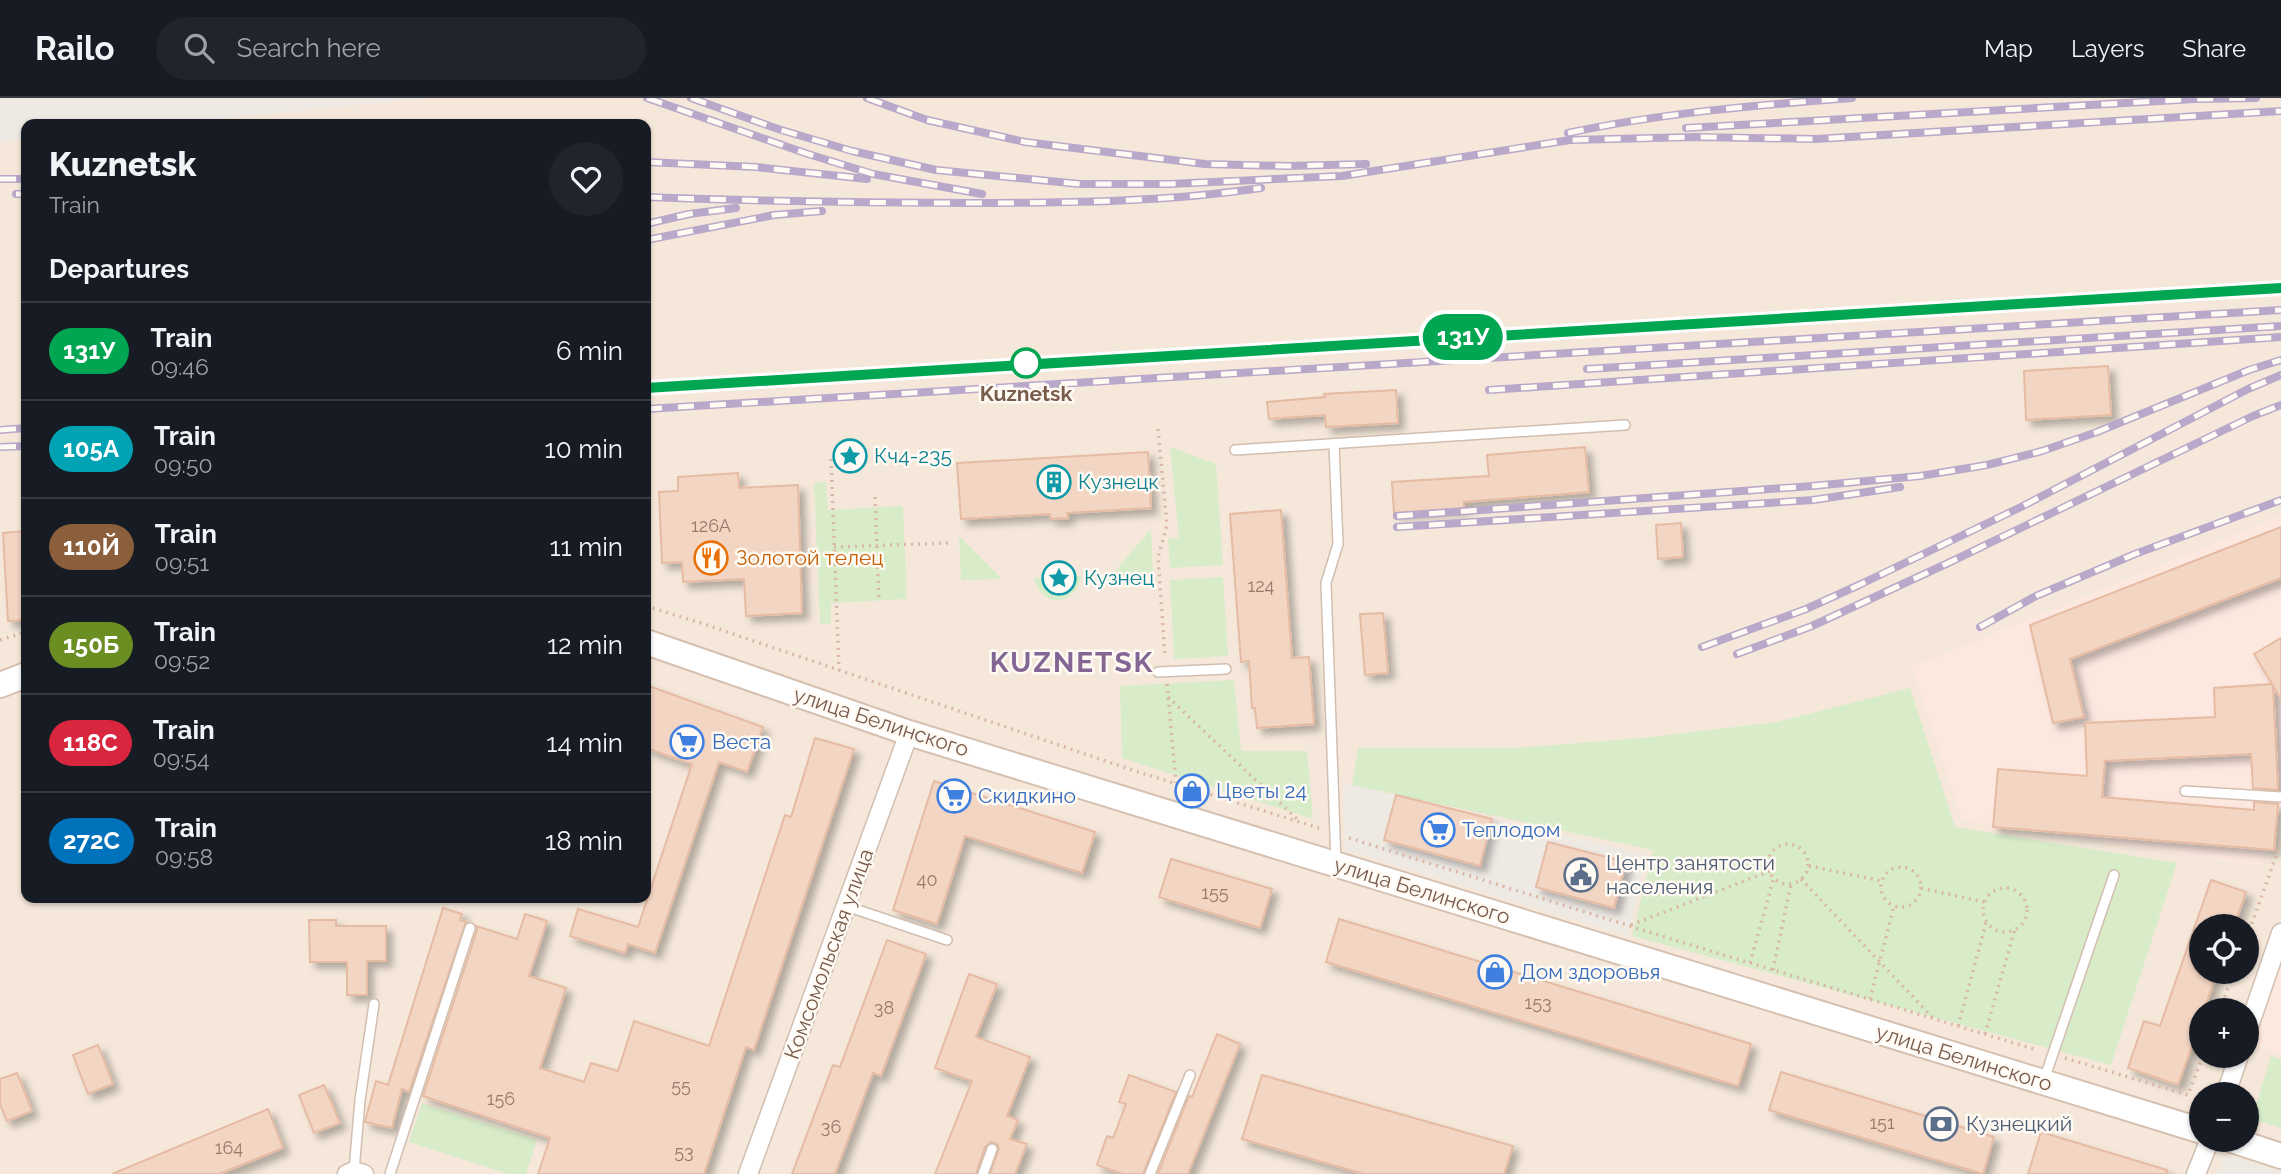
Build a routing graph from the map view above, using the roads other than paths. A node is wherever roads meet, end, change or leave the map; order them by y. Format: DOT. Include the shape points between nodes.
graph roads {
  1 [pos="1625,425"];
  2 [pos="1334,443"];
  3 [pos="1235,450"];
  4 [pos="651,644"];
  5 [pos="1226,670"];
  6 [pos="1162,672"];
  7 [pos="21,677"];
  8 [pos="0,685"];
  9 [pos="909,733"];
  10 [pos="2185,791"];
  11 [pos="2281,797"];
  12 [pos="1336,864"];
  13 [pos="2115,875"];
  14 [pos="846,906"];
  15 [pos="470,928"];
  16 [pos="2281,933"];
  17 [pos="947,940"];
  18 [pos="2259,998"];
  19 [pos="374,1004"];
  20 [pos="1190,1075"];
  21 [pos="2043,1082"];
  22 [pos="2189,1126"];
  23 [pos="992,1149"];
  24 [pos="2259,1149"];
  25 [pos="2205,1152"];
  26 [pos="2281,1156"];
  27 [pos="355,1173"];
  28 [pos="390,1174"];
  29 [pos="748,1174"];
  30 [pos="983,1174"];
  31 [pos="1150,1174"];
  32 [pos="2196,1174"];
  1 -- 2 [label="lane"];
  2 -- 3 [label="lane"];
  2 -- 12 [label="lane" via="1338,544 1326,583"];
  4 -- 9 [label="street, улица Белинского"];
  5 -- 6 [label="lane"];
  7 -- 8 [label="street"];
  9 -- 12 [label="street, улица Белинского"];
  9 -- 14 [label="street, Комсомольская улица"];
  10 -- 11 [label="lane"];
  12 -- 21 [label="street, улица Белинского"];
  13 -- 21 [label="lane"];
  14 -- 17 [label="lane"];
  14 -- 29 [label="street, Комсомольская улица"];
  15 -- 28 [label="lane"];
  16 -- 18 [label="street"];
  19 -- 27 [label="lane" via="359,1100"];
  20 -- 31 [label="lane"];
  21 -- 22 [label="street, улица Белинского"];
  23 -- 30 [label="lane"];
  24 -- 26 [label="street"];
  25 -- 32 [label="street"];
}
